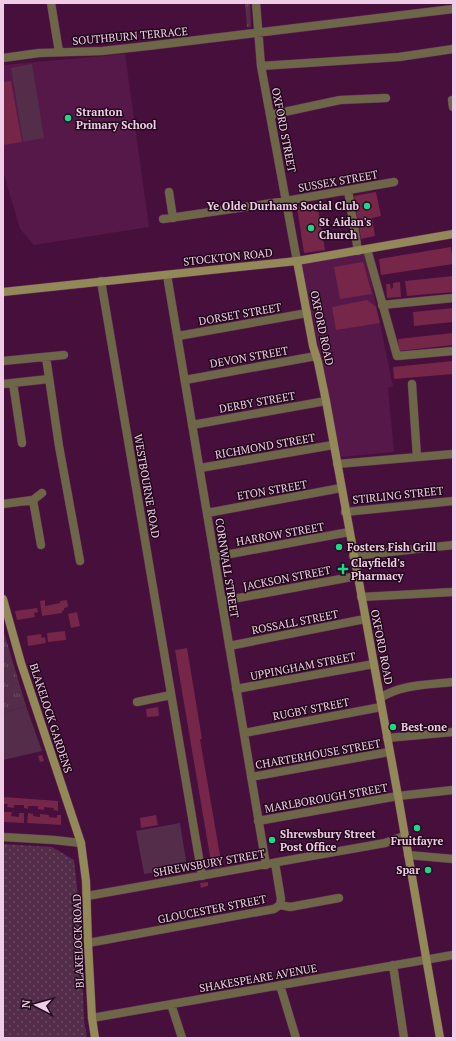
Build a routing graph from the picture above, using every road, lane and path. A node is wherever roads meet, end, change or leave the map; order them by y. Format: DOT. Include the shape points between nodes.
graph roads {
  1 [pos="51,3"];
  2 [pos="256,3"];
  3 [pos="453,10"];
  4 [pos="258,34"];
  5 [pos="453,49"];
  6 [pos="59,52"];
  7 [pos="3,58"];
  8 [pos="261,66"];
  9 [pos="386,98"];
  10 [pos="270,115"];
  11 [pos="394,182"];
  12 [pos="348,190"];
  13 [pos="169,192"];
  14 [pos="286,201"];
  15 [pos="173,218"];
  16 [pos="163,219"];
  17 [pos="453,234"];
  18 [pos="367,249"];
  19 [pos="358,251"];
  20 [pos="297,261"];
  21 [pos="167,275"];
  22 [pos="101,281"];
  23 [pos="3,292"];
  24 [pos="453,298"];
  25 [pos="382,305"];
  26 [pos="307,313"];
  27 [pos="178,336"];
  28 [pos="453,351"];
  29 [pos="64,355"];
  30 [pos="316,356"];
  31 [pos="46,357"];
  32 [pos="3,361"];
  33 [pos="49,379"];
  34 [pos="185,380"];
  35 [pos="13,383"];
  36 [pos="3,384"];
  37 [pos="412,384"];
  38 [pos="326,401"];
  39 [pos="192,425"];
  40 [pos="22,443"];
  41 [pos="333,445"];
  42 [pos="453,454"];
  43 [pos="417,458"];
  44 [pos="337,464"];
  45 [pos="200,468"];
  46 [pos="341,488"];
  47 [pos="42,493"];
  48 [pos="33,500"];
  49 [pos="453,501"];
  50 [pos="3,504"];
  51 [pos="345,512"];
  52 [pos="207,513"];
  53 [pos="349,532"];
  54 [pos="41,545"];
  55 [pos="453,545"];
  56 [pos="353,556"];
  57 [pos="214,557"];
  58 [pos="80,561"];
  59 [pos="357,576"];
  60 [pos="453,592"];
  61 [pos="361,597"];
  62 [pos="3,599"];
  63 [pos="222,601"];
  64 [pos="365,619"];
  65 [pos="229,646"];
  66 [pos="374,664"];
  67 [pos="453,682"];
  68 [pos="236,689"];
  69 [pos="172,695"];
  70 [pos="380,698"];
  71 [pos="137,702"];
  72 [pos="382,707"];
  73 [pos="453,732"];
  74 [pos="244,733"];
  75 [pos="387,738"];
  76 [pos="389,752"];
  77 [pos="251,777"];
  78 [pos="453,790"];
  79 [pos="398,796"];
  80 [pos="258,821"];
  81 [pos="404,836"];
  82 [pos="3,837"];
  83 [pos="81,843"];
  84 [pos="408,855"];
  85 [pos="453,859"];
  86 [pos="275,863"];
  87 [pos="266,865"];
  88 [pos="202,876"];
  89 [pos="88,896"];
  90 [pos="339,898"];
  91 [pos="280,905"];
  92 [pos="88,943"];
  93 [pos="453,955"];
  94 [pos="427,960"];
  95 [pos="393,965"];
  96 [pos="280,985"];
  97 [pos="171,1004"];
  98 [pos="92,1018"];
  99 [pos="95,1038"];
  100 [pos="182,1038"];
  101 [pos="296,1038"];
  102 [pos="404,1038"];
  103 [pos="440,1038"];
  1 -- 6 [label="street"];
  2 -- 4 [label="street, OXFORD STREET"];
  3 -- 4 [label="street, SOUTHBURN TERRACE"];
  4 -- 6 [label="street, SOUTHBURN TERRACE" via="102,51"];
  4 -- 8 [label="street, OXFORD STREET"];
  5 -- 8 [label="street" via="399,56"];
  6 -- 7 [label="street, SOUTHBURN TERRACE"];
  8 -- 10 [label="street, OXFORD STREET"];
  9 -- 10 [label="street" via="340,100"];
  10 -- 14 [label="street, OXFORD STREET"];
  11 -- 12 [label="street, SUSSEX STREET"];
  12 -- 14 [label="street, SUSSEX STREET"];
  12 -- 19 [label="street"];
  13 -- 15 [label="street"];
  14 -- 15 [label="street, SUSSEX STREET"];
  14 -- 20 [label="street, OXFORD STREET"];
  15 -- 16 [label="street, SUSSEX STREET"];
  17 -- 18 [label="street, STOCKTON ROAD"];
  18 -- 19 [label="street, STOCKTON ROAD"];
  18 -- 25 [label="street"];
  19 -- 20 [label="street, STOCKTON ROAD"];
  20 -- 21 [label="street, STOCKTON ROAD"];
  20 -- 26 [label="street, OXFORD ROAD"];
  21 -- 22 [label="street, STOCKTON ROAD"];
  21 -- 27 [label="street, CORNWALL STREET"];
  22 -- 23 [label="street, STOCKTON ROAD"];
  22 -- 69 [label="street, WESTBOURNE ROAD"];
  24 -- 25 [label="street"];
  25 -- 28 [label="street" via="397,356"];
  26 -- 27 [label="street, DORSET STREET"];
  26 -- 30 [label="street, OXFORD ROAD"];
  27 -- 34 [label="street, CORNWALL STREET"];
  29 -- 31 [label="street"];
  30 -- 34 [label="street, DEVON STREET"];
  30 -- 38 [label="street, OXFORD ROAD"];
  31 -- 32 [label="street"];
  31 -- 33 [label="street"];
  33 -- 35 [label="street"];
  33 -- 58 [label="street"];
  34 -- 39 [label="street, CORNWALL STREET"];
  35 -- 36 [label="street"];
  35 -- 40 [label="street"];
  37 -- 43 [label="street"];
  38 -- 39 [label="street, DERBY STREET"];
  38 -- 41 [label="street, OXFORD ROAD"];
  39 -- 45 [label="street, CORNWALL STREET"];
  41 -- 44 [label="street, OXFORD ROAD"];
  41 -- 45 [label="street, RICHMOND STREET"];
  42 -- 43 [label="street"];
  43 -- 44 [label="street"];
  44 -- 46 [label="street, OXFORD ROAD"];
  45 -- 52 [label="street, CORNWALL STREET"];
  46 -- 51 [label="street, OXFORD ROAD"];
  46 -- 52 [label="street, ETON STREET"];
  47 -- 48 [label="street"];
  48 -- 50 [label="street"];
  48 -- 54 [label="street"];
  49 -- 51 [label="street, STIRLING STREET"];
  51 -- 53 [label="street, OXFORD ROAD"];
  52 -- 57 [label="street, CORNWALL STREET"];
  53 -- 56 [label="street, OXFORD ROAD"];
  53 -- 57 [label="street, HARROW STREET"];
  55 -- 56 [label="street"];
  56 -- 59 [label="street, OXFORD ROAD"];
  57 -- 63 [label="street, CORNWALL STREET"];
  59 -- 61 [label="street, OXFORD ROAD"];
  59 -- 63 [label="street, JACKSON STREET"];
  60 -- 61 [label="street"];
  61 -- 64 [label="street, OXFORD ROAD"];
  62 -- 83 [label="street, BLAKELOCK GARDENS" via="23,670"];
  63 -- 65 [label="street, CORNWALL STREET"];
  64 -- 65 [label="street, ROSSALL STREET"];
  64 -- 66 [label="street, OXFORD ROAD"];
  65 -- 68 [label="street, CORNWALL STREET"];
  66 -- 68 [label="street, UPPINGHAM STREET"];
  66 -- 70 [label="street, OXFORD ROAD"];
  67 -- 70 [label="street" via="401,688"];
  68 -- 74 [label="street, CORNWALL STREET"];
  69 -- 71 [label="street"];
  69 -- 88 [label="street, WESTBOURNE ROAD"];
  70 -- 72 [label="street, OXFORD ROAD"];
  72 -- 74 [label="street, RUGBY STREET"];
  72 -- 75 [label="street, OXFORD ROAD"];
  73 -- 75 [label="street"];
  74 -- 77 [label="street, CORNWALL STREET"];
  75 -- 76 [label="street, OXFORD ROAD"];
  76 -- 77 [label="street, CHARTERHOUSE STREET"];
  76 -- 79 [label="street, OXFORD ROAD"];
  77 -- 80 [label="street, CORNWALL STREET"];
  78 -- 79 [label="street, MARLBOROUGH STREET"];
  79 -- 80 [label="street, MARLBOROUGH STREET"];
  79 -- 81 [label="street, OXFORD ROAD"];
  80 -- 87 [label="street, CORNWALL STREET"];
  81 -- 84 [label="street, OXFORD ROAD"];
  81 -- 86 [label="street, SHREWSBURY STREET" via="385,843"];
  82 -- 83 [label="street"];
  83 -- 89 [label="street, BLAKELOCK ROAD"];
  84 -- 85 [label="street"];
  84 -- 94 [label="street, OXFORD ROAD"];
  86 -- 87 [label="street, SHREWSBURY STREET"];
  86 -- 91 [label="street"];
  87 -- 88 [label="street, SHREWSBURY STREET"];
  88 -- 89 [label="street, SHREWSBURY STREET"];
  89 -- 92 [label="street, BLAKELOCK ROAD"];
  90 -- 91 [label="street, GLOUCESTER STREET" via="290,908"];
  91 -- 92 [label="street, GLOUCESTER STREET" via="274,909"];
  92 -- 98 [label="street, BLAKELOCK ROAD"];
  93 -- 94 [label="street, SHAKESPEARE AVENUE"];
  94 -- 95 [label="street, SHAKESPEARE AVENUE"];
  94 -- 103 [label="street, OXFORD ROAD"];
  95 -- 96 [label="street, SHAKESPEARE AVENUE"];
  95 -- 102 [label="street"];
  96 -- 97 [label="street, SHAKESPEARE AVENUE"];
  96 -- 101 [label="street"];
  97 -- 98 [label="street, SHAKESPEARE AVENUE"];
  97 -- 100 [label="street"];
  98 -- 99 [label="street, BLAKELOCK ROAD"];
}
